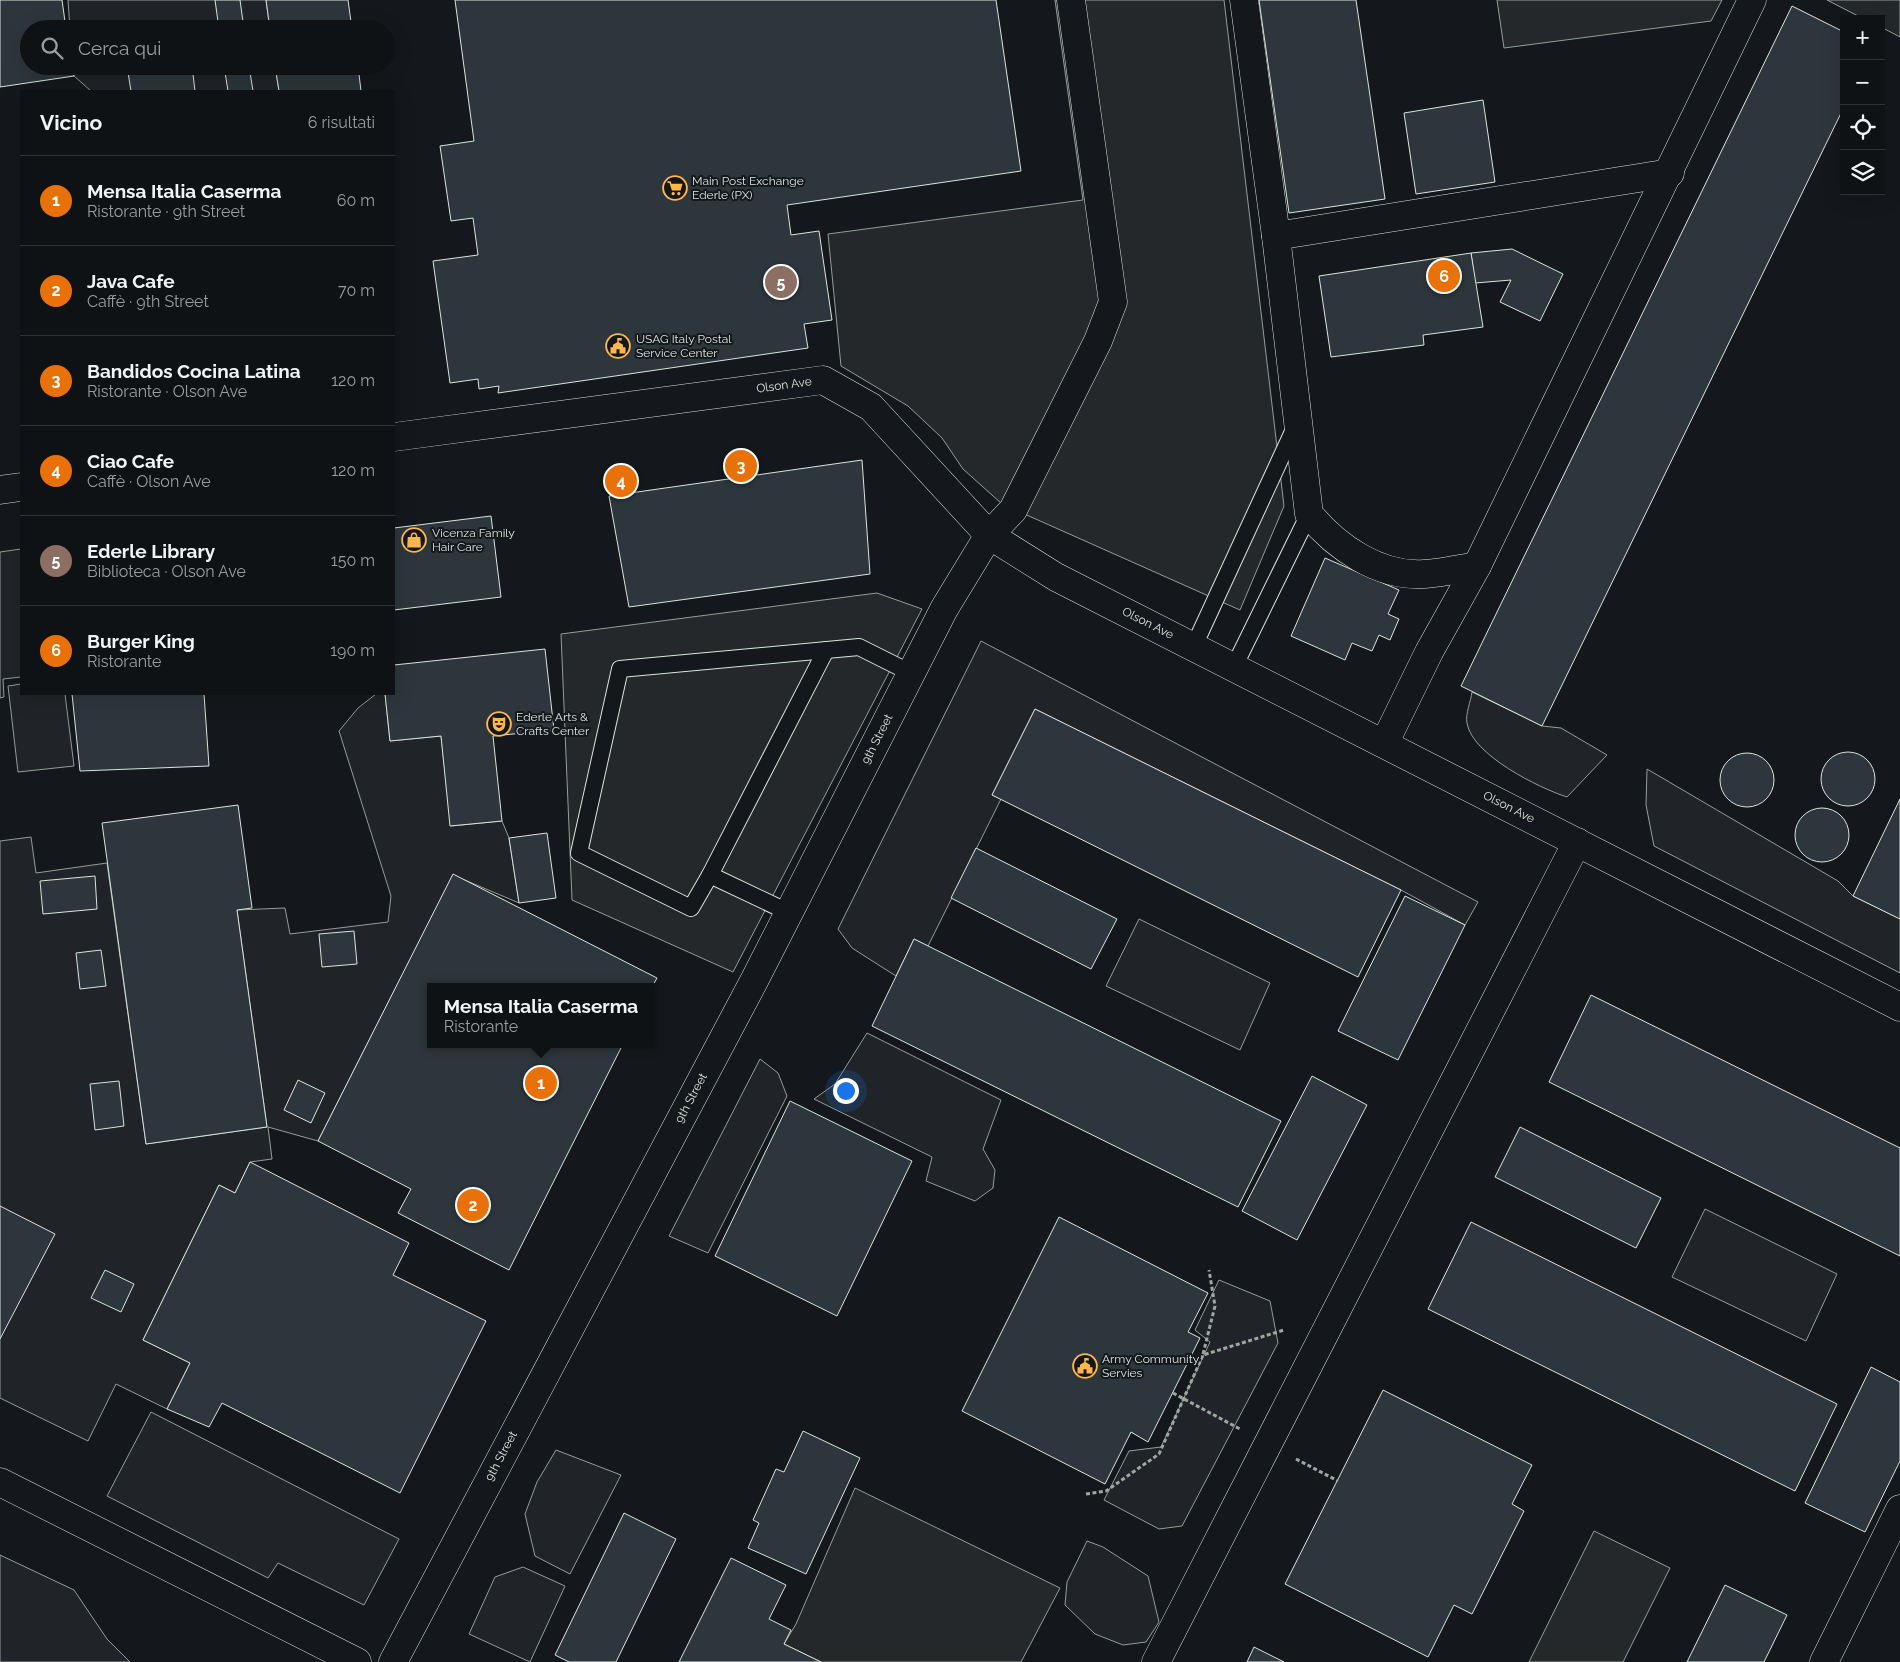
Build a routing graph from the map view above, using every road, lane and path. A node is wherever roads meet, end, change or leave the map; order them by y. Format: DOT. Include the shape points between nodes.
graph roads {
  1 [pos="1071,0"];
  2 [pos="1244,0"];
  3 [pos="1752,0"];
  4 [pos="1670,173"];
  5 [pos="1276,236"];
  6 [pos="1298,420"];
  7 [pos="395,437"];
  8 [pos="20,487"];
  9 [pos="0,490"];
  10 [pos="1309,514"];
  11 [pos="989,535"];
  12 [pos="1477,566"];
  13 [pos="1194,646"];
  14 [pos="826,650"];
  15 [pos="1234,667"];
  16 [pos="911,673"];
  17 [pos="1384,742"];
  18 [pos="1577,842"];
  19 [pos="710,875"];
  20 [pos="788,912"];
  21 [pos="1900,1007"];
  22 [pos="1209,1270"];
  23 [pos="1284,1330"];
  24 [pos="1203,1355"];
  25 [pos="0,1482"];
  26 [pos="1086,1494"];
  27 [pos="1900,1509"];
  28 [pos="357,1662"];
  29 [pos="393,1662"];
  30 [pos="1156,1662"];
  31 [pos="1824,1662"];
  1 -- 11 [label="street, 9th Street" via="1113,302 1098,341 1013,510"];
  2 -- 5 [label="street"];
  3 -- 4 [label="street"];
  4 -- 5 [label="street"];
  4 -- 12 [label="street"];
  5 -- 6 [label="street"];
  6 -- 10 [label="street"];
  6 -- 13 [label="lane"];
  7 -- 11 [label="street, Olson Ave" via="823,380 871,407"];
  8 -- 9 [label="street"];
  10 -- 12 [label="street" via="1322,530 1354,554 1388,571 1422,574"];
  10 -- 15 [label="lane"];
  11 -- 13 [label="street, Olson Ave" via="1056,576"];
  11 -- 16 [label="street, 9th Street" via="944,609"];
  12 -- 17 [label="street"];
  13 -- 15 [label="street, Olson Ave"];
  14 -- 16 [label="lane" via="859,647"];
  14 -- 19 [label="lane"];
  14 -- 19 [label="lane" via="620,669 579,852 691,908"];
  15 -- 17 [label="street, Olson Ave"];
  16 -- 20 [label="street, 9th Street"];
  17 -- 18 [label="street, Olson Ave"];
  18 -- 21 [label="street, Olson Ave"];
  18 -- 30 [label="street"];
  19 -- 20 [label="lane"];
  20 -- 29 [label="street, 9th Street"];
  22 -- 24 [label="path" via="1214,1306"];
  23 -- 24 [label="path"];
  24 -- 26 [label="path" via="1159,1454 1106,1491"];
  25 -- 28 [label="street"];
  27 -- 31 [label="street"];
}
